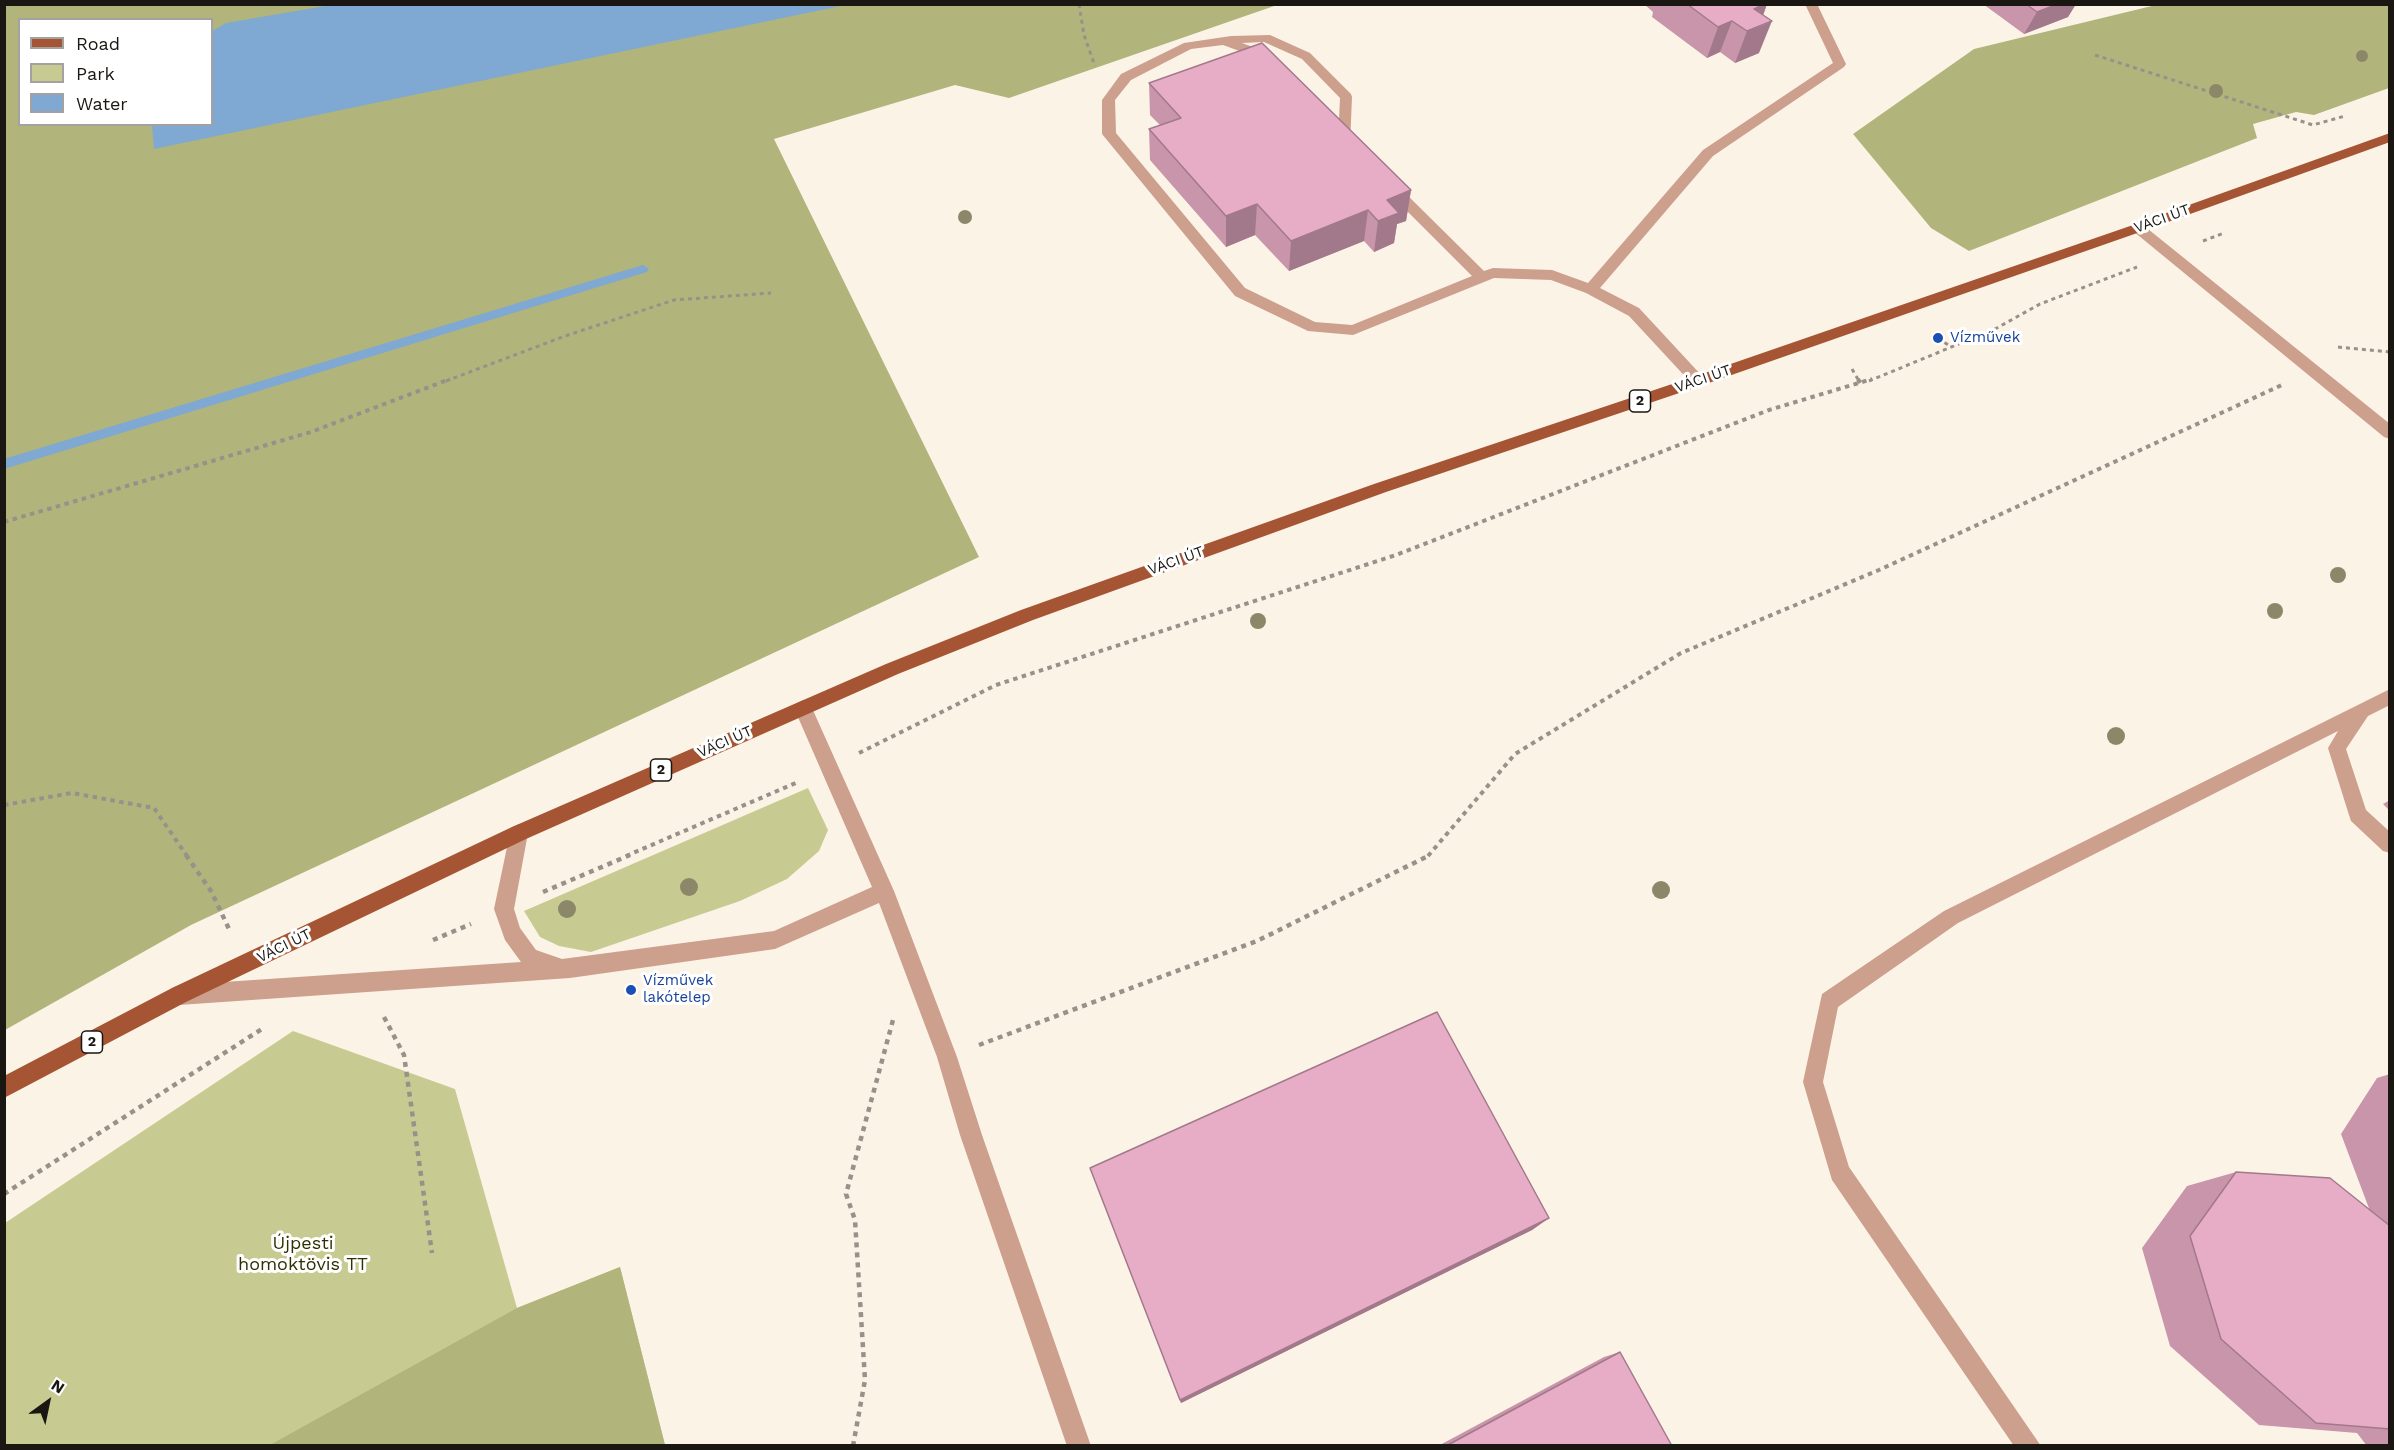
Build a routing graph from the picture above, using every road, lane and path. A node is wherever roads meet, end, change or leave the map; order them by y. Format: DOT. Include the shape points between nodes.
graph roads {
  1 [pos="1079,4"];
  2 [pos="1811,4"];
  3 [pos="1224,41"];
  4 [pos="2095,56"];
  5 [pos="1273,69"];
  6 [pos="1108,100"];
  7 [pos="2345,116"];
  8 [pos="1329,126"];
  9 [pos="2390,136"];
  10 [pos="1379,176"];
  11 [pos="2138,228"];
  12 [pos="2225,232"];
  13 [pos="2170,254"];
  14 [pos="1481,278"];
  15 [pos="1591,289"];
  16 [pos="771,293"];
  17 [pos="1938,338"];
  18 [pos="1952,347"];
  19 [pos="1852,369"];
  20 [pos="2314,371"];
  21 [pos="1698,381"];
  22 [pos="1861,384"];
  23 [pos="2390,433"];
  24 [pos="4,522"];
  25 [pos="2390,696"];
  26 [pos="803,708"];
  27 [pos="2362,711"];
  28 [pos="831,768"];
  29 [pos="4,805"];
  30 [pos="519,833"];
  31 [pos="2390,845"];
  32 [pos="884,891"];
  33 [pos="246,964"];
  34 [pos="570,969"];
  35 [pos="357,984"];
  36 [pos="179,995"];
  37 [pos="896,1012"];
  38 [pos="947,1057"];
  39 [pos="4,1088"];
  40 [pos="432,1253"];
  41 [pos="853,1446"];
  42 [pos="1079,1446"];
  43 [pos="2029,1446"];
  1 -- 6 [label="path" via="1084,35"];
  2 -- 15 [label="lane" via="1840,64 1708,153"];
  3 -- 5 [label="lane" via="1257,53"];
  3 -- 6 [label="lane" via="1188,46 1126,77"];
  3 -- 8 [label="lane" via="1266,38 1306,56 1346,98 1350,146"];
  4 -- 7 [label="path" via="2313,125"];
  6 -- 14 [label="lane" via="1109,135 1240,291 1313,327 1353,330"];
  9 -- 11 [label="main road, VÁCI ÚT / 2"];
  10 -- 14 [label="lane"];
  11 -- 13 [label="lane"];
  11 -- 21 [label="main road, VÁCI ÚT / 2"];
  12 -- 13 [label="path"];
  13 -- 18 [label="path" via="2040,304"];
  13 -- 20 [label="lane"];
  14 -- 15 [label="lane" via="1493,273 1552,275"];
  15 -- 21 [label="lane" via="1634,312"];
  16 -- 24 [label="path" via="674,300 565,336 311,432"];
  17 -- 18 [label="path"];
  18 -- 22 [label="path"];
  19 -- 22 [label="path"];
  20 -- 23 [label="lane"];
  20 -- 38 [label="path" via="1879,570 1681,653 1515,754 1430,855 1257,941"];
  21 -- 26 [label="main road, VÁCI ÚT / 2" via="1380,488 1026,615"];
  22 -- 28 [label="path" via="1769,410 1396,555 996,685"];
  25 -- 27 [label="lane"];
  26 -- 28 [label="lane"];
  26 -- 30 [label="main road, VÁCI ÚT / 2"];
  27 -- 31 [label="lane" via="2337,748 2358,815"];
  27 -- 43 [label="lane" via="1951,917 1829,1001 1813,1082 1840,1172"];
  28 -- 32 [label="lane"];
  29 -- 33 [label="path" via="72,793 154,808 211,891"];
  30 -- 33 [label="main road, VÁCI ÚT / 2"];
  30 -- 34 [label="lane" via="504,909 512,933 530,958"];
  32 -- 34 [label="lane" via="775,940"];
  32 -- 38 [label="lane"];
  33 -- 36 [label="main road, VÁCI ÚT / 2"];
  34 -- 35 [label="lane"];
  35 -- 36 [label="lane"];
  35 -- 40 [label="path" via="382,1012 404,1055"];
  36 -- 39 [label="main road, VÁCI ÚT / 2"];
  37 -- 41 [label="path" via="846,1194 855,1220 865,1380"];
  38 -- 42 [label="lane"];
}
